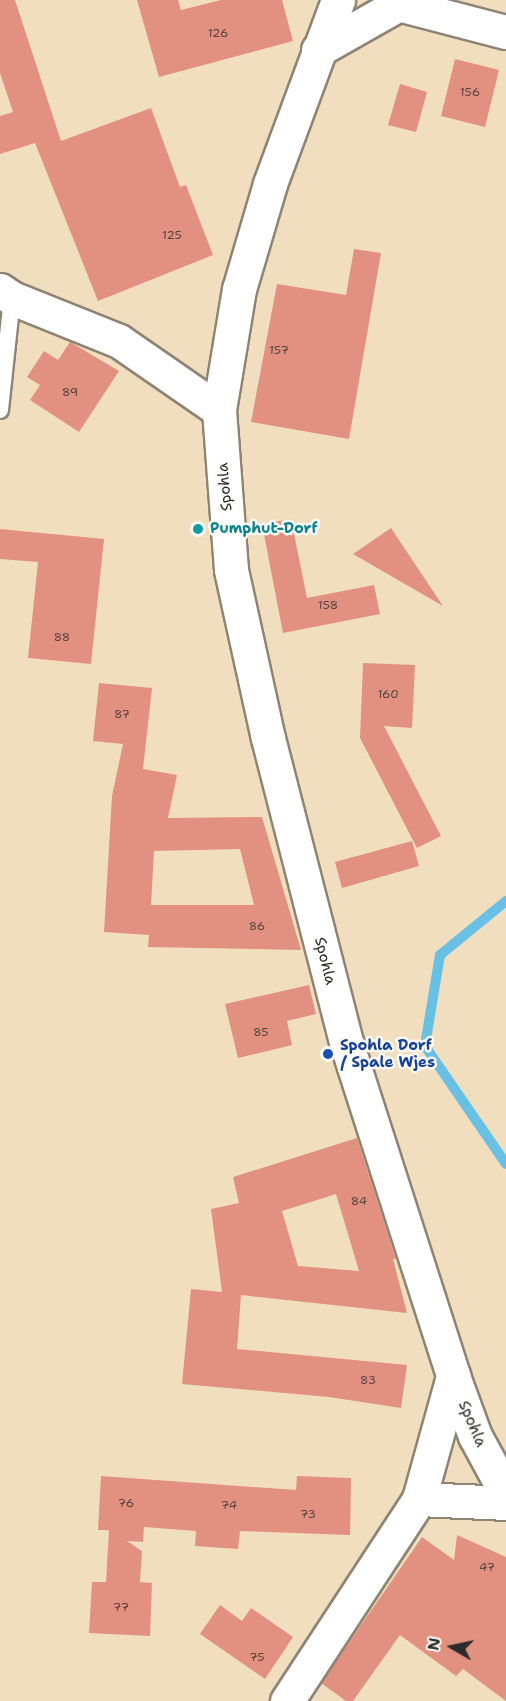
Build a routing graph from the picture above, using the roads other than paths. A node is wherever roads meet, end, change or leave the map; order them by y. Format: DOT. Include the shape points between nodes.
graph roads {
  1 [pos="338,0"];
  2 [pos="402,2"];
  3 [pos="506,32"];
  4 [pos="318,50"];
  5 [pos="6,294"];
  6 [pos="0,410"];
  7 [pos="219,410"];
  8 [pos="453,1376"];
  9 [pos="506,1493"];
  10 [pos="419,1499"];
  11 [pos="506,1503"];
  12 [pos="286,1701"];
  1 -- 4 [label="street, Spohla"];
  2 -- 3 [label="street"];
  2 -- 4 [label="street"];
  4 -- 7 [label="street, Spohla" via="270,184 239,289"];
  5 -- 6 [label="lane"];
  5 -- 7 [label="street" via="118,341"];
  7 -- 8 [label="street, Spohla" via="231,570 268,738 347,1045"];
  8 -- 9 [label="street, Spohla" via="475,1436"];
  8 -- 10 [label="street"];
  10 -- 11 [label="street"];
  10 -- 12 [label="street"];
}
